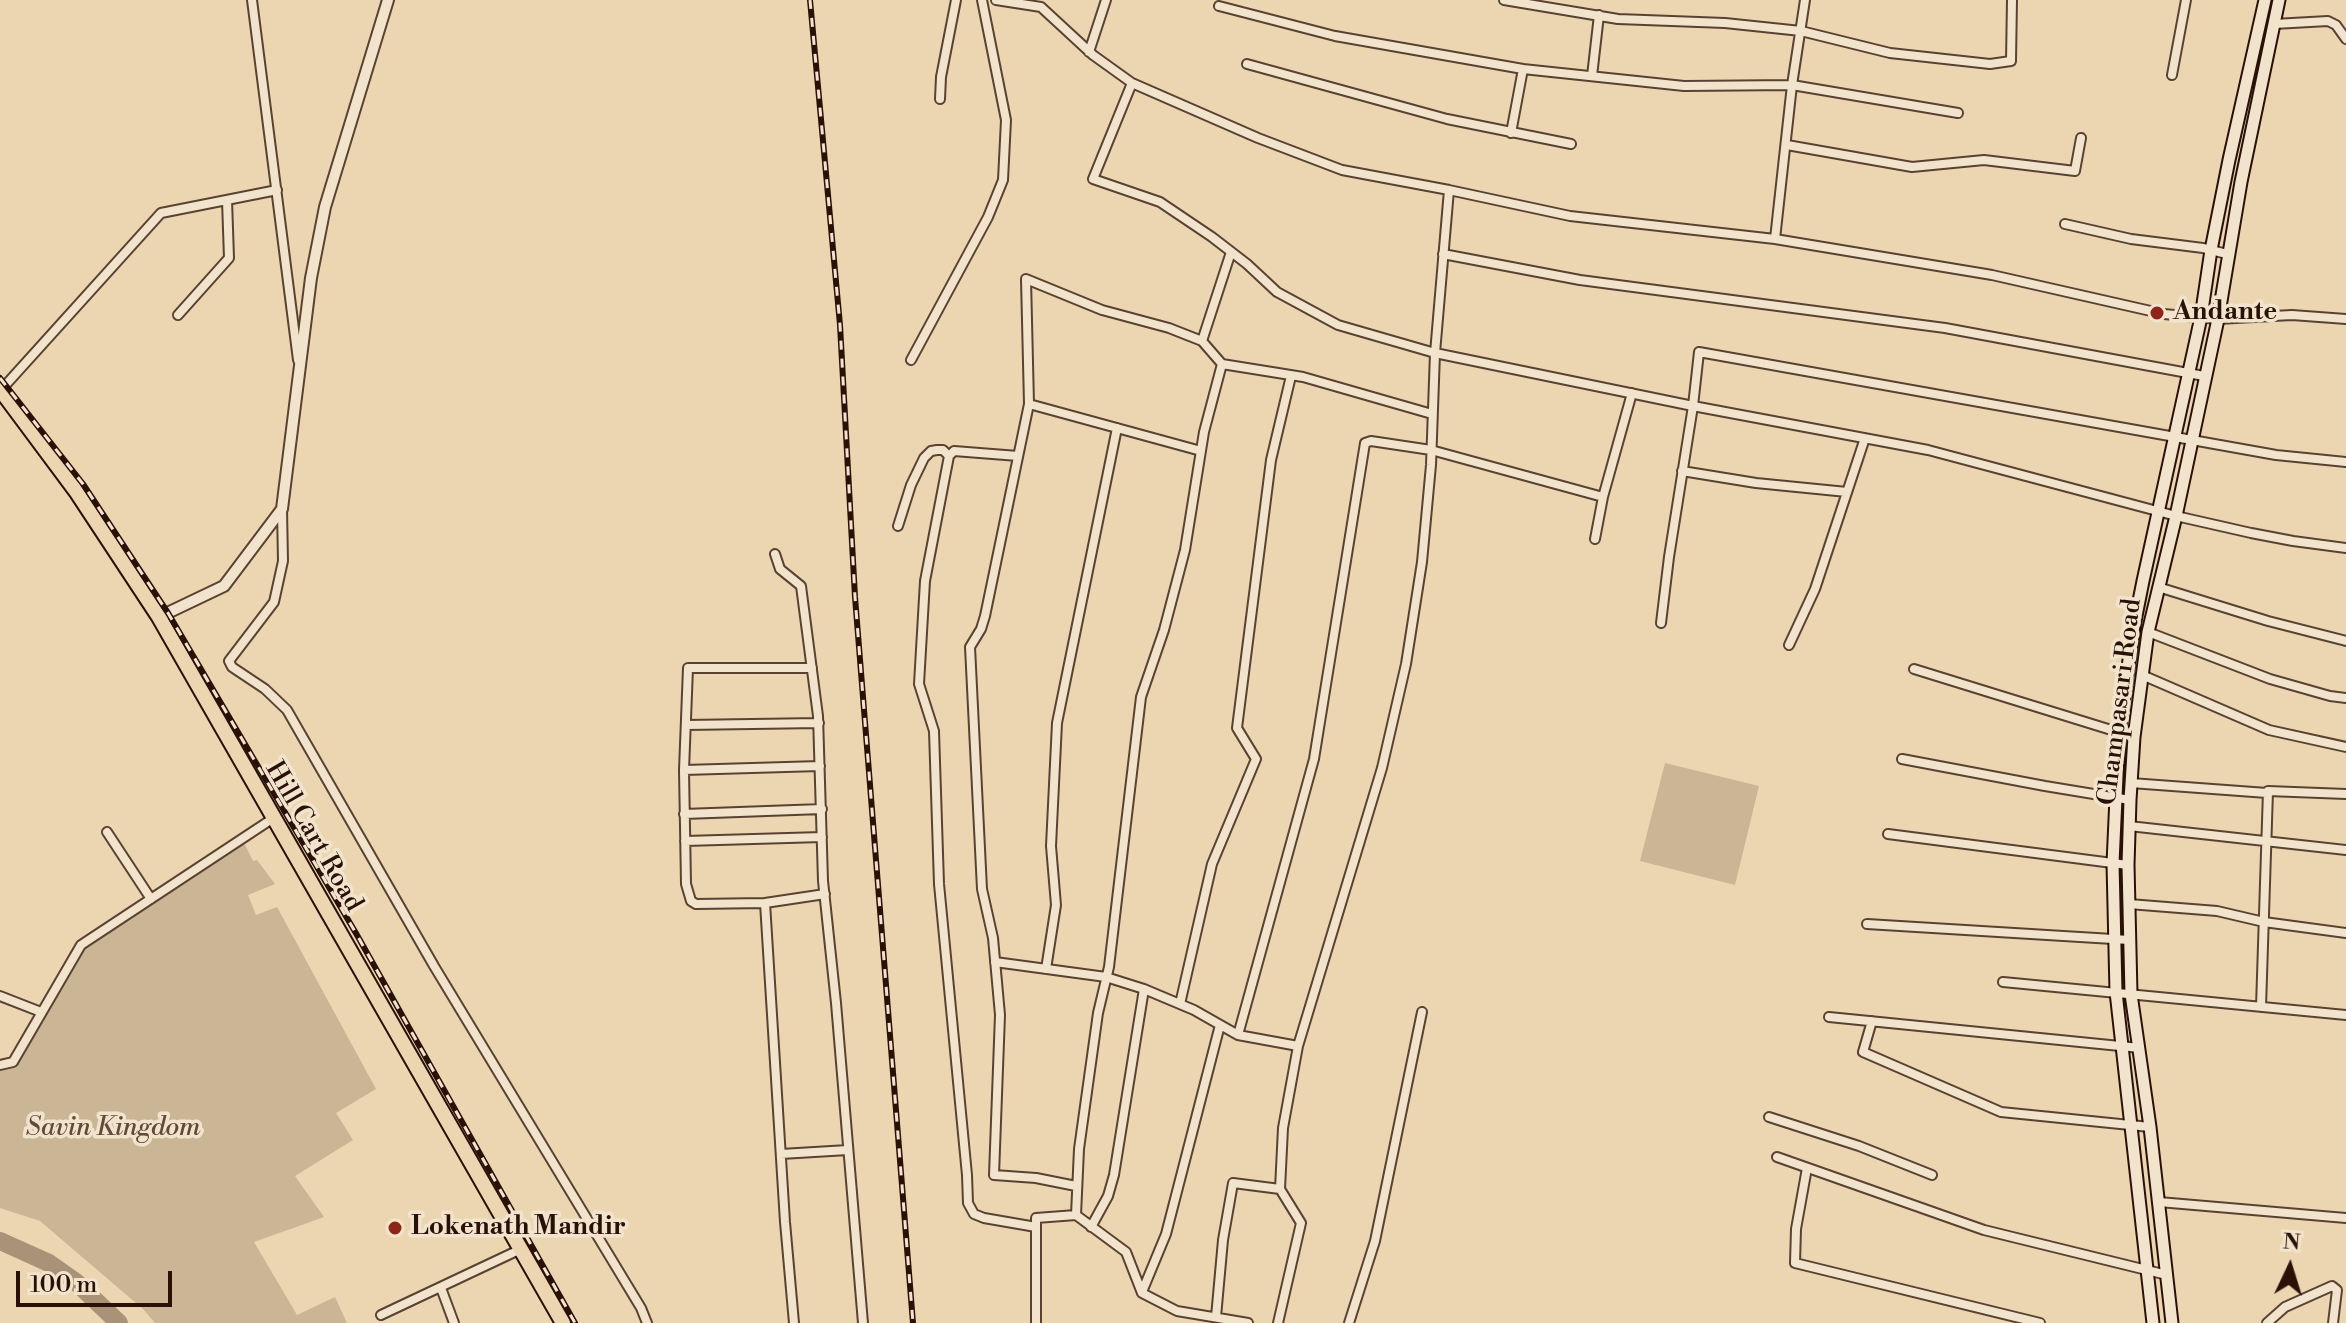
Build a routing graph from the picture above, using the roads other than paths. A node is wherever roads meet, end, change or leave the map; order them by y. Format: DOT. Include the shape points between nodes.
graph roads {
  1 [pos="252,0"];
  2 [pos="388,0"];
  3 [pos="956,0"];
  4 [pos="982,0"];
  5 [pos="996,0"];
  6 [pos="1106,0"];
  7 [pos="1504,0"];
  8 [pos="1805,0"];
  9 [pos="2012,0"];
  10 [pos="2186,0"];
  11 [pos="2265,0"];
  12 [pos="2279,0"];
  13 [pos="1015,2"];
  14 [pos="1219,6"];
  15 [pos="1599,15"];
  16 [pos="2274,24"];
  17 [pos="1801,31"];
  18 [pos="2346,39"];
  19 [pos="1089,52"];
  20 [pos="1247,64"];
  21 [pos="1523,69"];
  22 [pos="2172,75"];
  23 [pos="1592,76"];
  24 [pos="1132,83"];
  25 [pos="1792,85"];
  26 [pos="940,99"];
  27 [pos="1958,113"];
  28 [pos="1511,133"];
  29 [pos="2081,138"];
  30 [pos="1571,144"];
  31 [pos="1787,145"];
  32 [pos="277,190"];
  33 [pos="1449,190"];
  34 [pos="227,200"];
  35 [pos="2065,224"];
  36 [pos="1775,239"];
  37 [pos="2211,250"];
  38 [pos="1231,252"];
  39 [pos="1443,254"];
  40 [pos="2227,254"];
  41 [pos="178,315"];
  42 [pos="2201,317"];
  43 [pos="2218,319"];
  44 [pos="2346,319"];
  45 [pos="1202,341"];
  46 [pos="1435,353"];
  47 [pos="911,360"];
  48 [pos="1222,364"];
  49 [pos="2190,373"];
  50 [pos="299,374"];
  51 [pos="1291,376"];
  52 [pos="2204,376"];
  53 [pos="1,390"];
  54 [pos="1631,393"];
  55 [pos="1029,404"];
  56 [pos="1693,406"];
  57 [pos="1432,414"];
  58 [pos="1117,428"];
  59 [pos="1865,438"];
  60 [pos="2176,438"];
  61 [pos="2190,440"];
  62 [pos="1431,450"];
  63 [pos="1201,451"];
  64 [pos="949,456"];
  65 [pos="1018,456"];
  66 [pos="2346,462"];
  67 [pos="1682,471"];
  68 [pos="1847,492"];
  69 [pos="1603,497"];
  70 [pos="282,509"];
  71 [pos="2160,512"];
  72 [pos="2176,516"];
  73 [pos="898,526"];
  74 [pos="1595,539"];
  75 [pos="2346,548"];
  76 [pos="775,554"];
  77 [pos="2158,587"];
  78 [pos="159,617"];
  79 [pos="1661,623"];
  80 [pos="2148,632"];
  81 [pos="2346,641"];
  82 [pos="1789,645"];
  83 [pos="812,668"];
  84 [pos="1914,669"];
  85 [pos="2142,675"];
  86 [pos="2346,698"];
  87 [pos="819,723"];
  88 [pos="686,725"];
  89 [pos="2119,732"];
  90 [pos="2134,737"];
  91 [pos="2346,747"];
  92 [pos="1902,759"];
  93 [pos="820,766"];
  94 [pos="684,770"];
  95 [pos="2131,783"];
  96 [pos="2267,793"];
  97 [pos="2346,794"];
  98 [pos="2115,797"];
  99 [pos="2130,800"];
  100 [pos="822,809"];
  101 [pos="684,814"];
  102 [pos="275,817"];
  103 [pos="2129,826"];
  104 [pos="107,832"];
  105 [pos="1888,834"];
  106 [pos="822,837"];
  107 [pos="685,841"];
  108 [pos="2267,841"];
  109 [pos="2346,850"];
  110 [pos="2113,863"];
  111 [pos="2128,865"];
  112 [pos="825,894"];
  113 [pos="151,899"];
  114 [pos="765,903"];
  115 [pos="2129,904"];
  116 [pos="2264,922"];
  117 [pos="1867,924"];
  118 [pos="2346,933"];
  119 [pos="2114,939"];
  120 [pos="2129,940"];
  121 [pos="995,962"];
  122 [pos="1046,969"];
  123 [pos="1106,977"];
  124 [pos="2003,982"];
  125 [pos="1144,989"];
  126 [pos="2116,992"];
  127 [pos="2131,994"];
  128 [pos="0,996"];
  129 [pos="1180,1004"];
  130 [pos="2261,1007"];
  131 [pos="41,1012"];
  132 [pos="1422,1012"];
  133 [pos="2346,1015"];
  134 [pos="1829,1017"];
  135 [pos="1872,1021"];
  136 [pos="1220,1025"];
  137 [pos="1238,1035"];
  138 [pos="1298,1046"];
  139 [pos="2121,1046"];
  140 [pos="2140,1048"];
  141 [pos="0,1065"];
  142 [pos="1769,1117"];
  143 [pos="2130,1125"];
  144 [pos="2150,1127"];
  145 [pos="848,1150"];
  146 [pos="781,1154"];
  147 [pos="1777,1157"];
  148 [pos="1807,1168"];
  149 [pos="1932,1175"];
  150 [pos="1076,1186"];
  151 [pos="1280,1189"];
  152 [pos="2159,1202"];
  153 [pos="1076,1215"];
  154 [pos="2346,1218"];
  155 [pos="1036,1227"];
  156 [pos="1091,1227"];
  157 [pos="521,1249"];
  158 [pos="2147,1270"];
  159 [pos="2167,1275"];
  160 [pos="441,1288"];
  161 [pos="1142,1293"];
  162 [pos="381,1315"];
  163 [pos="1216,1317"];
  164 [pos="454,1323"];
  165 [pos="563,1323"];
  166 [pos="647,1323"];
  167 [pos="794,1323"];
  168 [pos="863,1323"];
  169 [pos="1036,1323"];
  170 [pos="1248,1323"];
  171 [pos="1278,1323"];
  172 [pos="1349,1323"];
  173 [pos="2040,1323"];
  174 [pos="2153,1323"];
  175 [pos="2172,1323"];
  176 [pos="2267,1323"];
  177 [pos="2333,1323"];
  1 -- 32 [label="street"];
  2 -- 50 [label="street" via="325,207"];
  3 -- 26 [label="street"];
  4 -- 47 [label="street" via="1006,120 1003,180"];
  5 -- 13 [label="street"];
  6 -- 19 [label="street"];
  7 -- 15 [label="street"];
  8 -- 17 [label="street"];
  9 -- 17 [label="street" via="2011,61 1990,64 1890,53"];
  10 -- 22 [label="street"];
  11 -- 37 [label="main road, Champasari Road"];
  12 -- 16 [label="main road, Champasari Road"];
  13 -- 19 [label="street" via="1041,7"];
  14 -- 21 [label="street" via="1335,36"];
  15 -- 17 [label="street"];
  15 -- 23 [label="street"];
  16 -- 18 [label="street" via="2328,21"];
  16 -- 40 [label="main road, Champasari Road"];
  17 -- 25 [label="street"];
  19 -- 24 [label="street"];
  20 -- 28 [label="street"];
  21 -- 23 [label="street"];
  21 -- 28 [label="street"];
  23 -- 25 [label="street" via="1684,86"];
  24 -- 33 [label="street" via="1342,170"];
  24 -- 38 [label="street" via="1093,179 1160,202"];
  25 -- 27 [label="street"];
  25 -- 31 [label="street"];
  28 -- 30 [label="street"];
  29 -- 31 [label="street" via="2075,171 1984,160 1912,167"];
  31 -- 36 [label="street"];
  32 -- 34 [label="street"];
  32 -- 50 [label="street"];
  33 -- 36 [label="street" via="1570,216"];
  33 -- 39 [label="street"];
  34 -- 41 [label="street" via="229,258"];
  34 -- 53 [label="street" via="161,213"];
  35 -- 37 [label="street"];
  36 -- 42 [label="street"];
  37 -- 40 [label="street"];
  37 -- 42 [label="main road, Champasari Road"];
  38 -- 45 [label="street"];
  38 -- 46 [label="street" via="1277,292 1338,325"];
  39 -- 46 [label="street"];
  39 -- 49 [label="street" via="1580,280 1945,328"];
  40 -- 43 [label="main road, Champasari Road"];
  42 -- 43 [label="street"];
  42 -- 49 [label="main road, Champasari Road"];
  43 -- 44 [label="street"];
  43 -- 52 [label="main road, Champasari Road"];
  45 -- 48 [label="street"];
  45 -- 55 [label="street" via="1026,279"];
  46 -- 54 [label="street"];
  46 -- 57 [label="street"];
  48 -- 51 [label="street"];
  48 -- 63 [label="street"];
  49 -- 52 [label="street"];
  49 -- 60 [label="main road, Champasari Road"];
  50 -- 70 [label="street"];
  51 -- 57 [label="street"];
  51 -- 129 [label="street" via="1271,460 1237,728 1256,759 1212,864"];
  52 -- 61 [label="main road, Champasari Road"];
  53 -- 78 [label="highway, Hill Cart Road"];
  54 -- 56 [label="street"];
  54 -- 69 [label="street"];
  55 -- 58 [label="street"];
  55 -- 65 [label="street"];
  56 -- 59 [label="street"];
  56 -- 60 [label="street" via="1699,352"];
  56 -- 67 [label="street"];
  57 -- 62 [label="street"];
  58 -- 63 [label="street"];
  58 -- 122 [label="street" via="1057,723 1051,846 1056,905"];
  59 -- 68 [label="street"];
  59 -- 71 [label="street"];
  60 -- 61 [label="street"];
  60 -- 71 [label="main road, Champasari Road"];
  61 -- 66 [label="street"];
  61 -- 72 [label="main road, Champasari Road"];
  62 -- 69 [label="street"];
  62 -- 137 [label="street" via="1365,443 1314,759"];
  62 -- 138 [label="street" via="1422,562 1406,664 1382,768"];
  63 -- 123 [label="street" via="1185,550 1141,697"];
  64 -- 65 [label="street" via="954,451"];
  64 -- 73 [label="street" via="937,450 924,458"];
  64 -- 155 [label="street" via="925,581 919,684 934,731 939,884 968,1203 984,1218"];
  65 -- 121 [label="street" via="985,616 970,647 982,889"];
  67 -- 68 [label="street"];
  67 -- 79 [label="street"];
  68 -- 82 [label="street" via="1815,589"];
  69 -- 74 [label="street"];
  70 -- 78 [label="street" via="224,586"];
  70 -- 166 [label="street" via="283,561 274,602 229,661 287,710"];
  71 -- 72 [label="street"];
  71 -- 89 [label="main road, Champasari Road" via="2133,631"];
  72 -- 75 [label="street"];
  72 -- 77 [label="main road, Champasari Road"];
  76 -- 83 [label="street" via="780,569 801,586"];
  77 -- 80 [label="main road, Champasari Road"];
  77 -- 81 [label="street"];
  78 -- 102 [label="highway, Hill Cart Road"];
  80 -- 85 [label="main road, Champasari Road"];
  80 -- 86 [label="street" via="2270,679"];
  83 -- 87 [label="street"];
  83 -- 88 [label="street" via="688,668"];
  84 -- 89 [label="street"];
  85 -- 90 [label="main road, Champasari Road"];
  85 -- 91 [label="street" via="2269,730"];
  87 -- 88 [label="street"];
  87 -- 93 [label="street"];
  88 -- 94 [label="street"];
  89 -- 90 [label="street"];
  89 -- 98 [label="main road, Champasari Road"];
  90 -- 95 [label="main road, Champasari Road"];
  92 -- 98 [label="street"];
  93 -- 94 [label="street"];
  93 -- 100 [label="street"];
  94 -- 101 [label="street"];
  95 -- 96 [label="street"];
  95 -- 99 [label="main road, Champasari Road"];
  96 -- 97 [label="street"];
  96 -- 108 [label="street"];
  98 -- 99 [label="street"];
  98 -- 110 [label="main road, Champasari Road"];
  99 -- 103 [label="main road, Champasari Road"];
  100 -- 101 [label="street"];
  100 -- 106 [label="street"];
  101 -- 107 [label="street"];
  102 -- 113 [label="street"];
  102 -- 157 [label="highway, Hill Cart Road"];
  103 -- 108 [label="street"];
  103 -- 111 [label="main road, Champasari Road"];
  104 -- 113 [label="street"];
  105 -- 110 [label="street"];
  106 -- 107 [label="street"];
  106 -- 112 [label="street"];
  107 -- 114 [label="street" via="691,901"];
  108 -- 109 [label="street"];
  108 -- 116 [label="street"];
  110 -- 111 [label="street"];
  110 -- 119 [label="main road, Champasari Road"];
  111 -- 115 [label="main road, Champasari Road"];
  112 -- 114 [label="street"];
  112 -- 145 [label="street"];
  113 -- 131 [label="street" via="81,945"];
  114 -- 146 [label="street"];
  115 -- 116 [label="street" via="2217,911"];
  115 -- 120 [label="main road, Champasari Road"];
  116 -- 118 [label="street"];
  116 -- 130 [label="street"];
  117 -- 119 [label="street"];
  119 -- 120 [label="street"];
  119 -- 126 [label="main road, Champasari Road"];
  120 -- 127 [label="main road, Champasari Road"];
  121 -- 122 [label="street"];
  121 -- 150 [label="street" via="1000,1015 994,1175"];
  122 -- 123 [label="street"];
  123 -- 125 [label="street"];
  123 -- 150 [label="street"];
  124 -- 126 [label="street"];
  125 -- 129 [label="street"];
  125 -- 156 [label="street" via="1114,1175"];
  126 -- 127 [label="street"];
  126 -- 139 [label="main road, Champasari Road"];
  127 -- 130 [label="street"];
  127 -- 140 [label="main road, Champasari Road"];
  128 -- 131 [label="street"];
  129 -- 136 [label="street"];
  130 -- 133 [label="street"];
  131 -- 141 [label="street" via="13,1062"];
  132 -- 172 [label="street" via="1375,1241"];
  134 -- 135 [label="street"];
  135 -- 139 [label="street"];
  135 -- 143 [label="street" via="1863,1052 2001,1112"];
  136 -- 137 [label="street"];
  136 -- 161 [label="street" via="1166,1234"];
  137 -- 138 [label="street"];
  138 -- 151 [label="street" via="1283,1128"];
  139 -- 140 [label="street"];
  139 -- 143 [label="main road, Champasari Road"];
  140 -- 144 [label="main road, Champasari Road"];
  142 -- 149 [label="street"];
  143 -- 144 [label="street"];
  143 -- 158 [label="main road, Champasari Road"];
  144 -- 152 [label="main road, Champasari Road"];
  145 -- 146 [label="street"];
  145 -- 168 [label="street"];
  146 -- 167 [label="street"];
  147 -- 148 [label="street"];
  148 -- 158 [label="street" via="1984,1230"];
  148 -- 173 [label="street" via="1795,1263"];
  150 -- 153 [label="street"];
  151 -- 163 [label="street" via="1233,1183"];
  151 -- 171 [label="street" via="1301,1223"];
  152 -- 154 [label="street"];
  152 -- 159 [label="main road, Champasari Road"];
  153 -- 155 [label="street" via="1036,1218"];
  153 -- 156 [label="street"];
  155 -- 169 [label="street"];
  156 -- 161 [label="street" via="1126,1252"];
  157 -- 160 [label="street"];
  157 -- 165 [label="highway, Hill Cart Road"];
  158 -- 159 [label="street"];
  158 -- 174 [label="main road, Champasari Road"];
  159 -- 175 [label="main road, Champasari Road"];
  160 -- 162 [label="street"];
  160 -- 164 [label="street"];
  161 -- 163 [label="street" via="1177,1311"];
  163 -- 170 [label="street"];
  176 -- 177 [label="street" via="2285,1307 2332,1286 2337,1290"];
}
